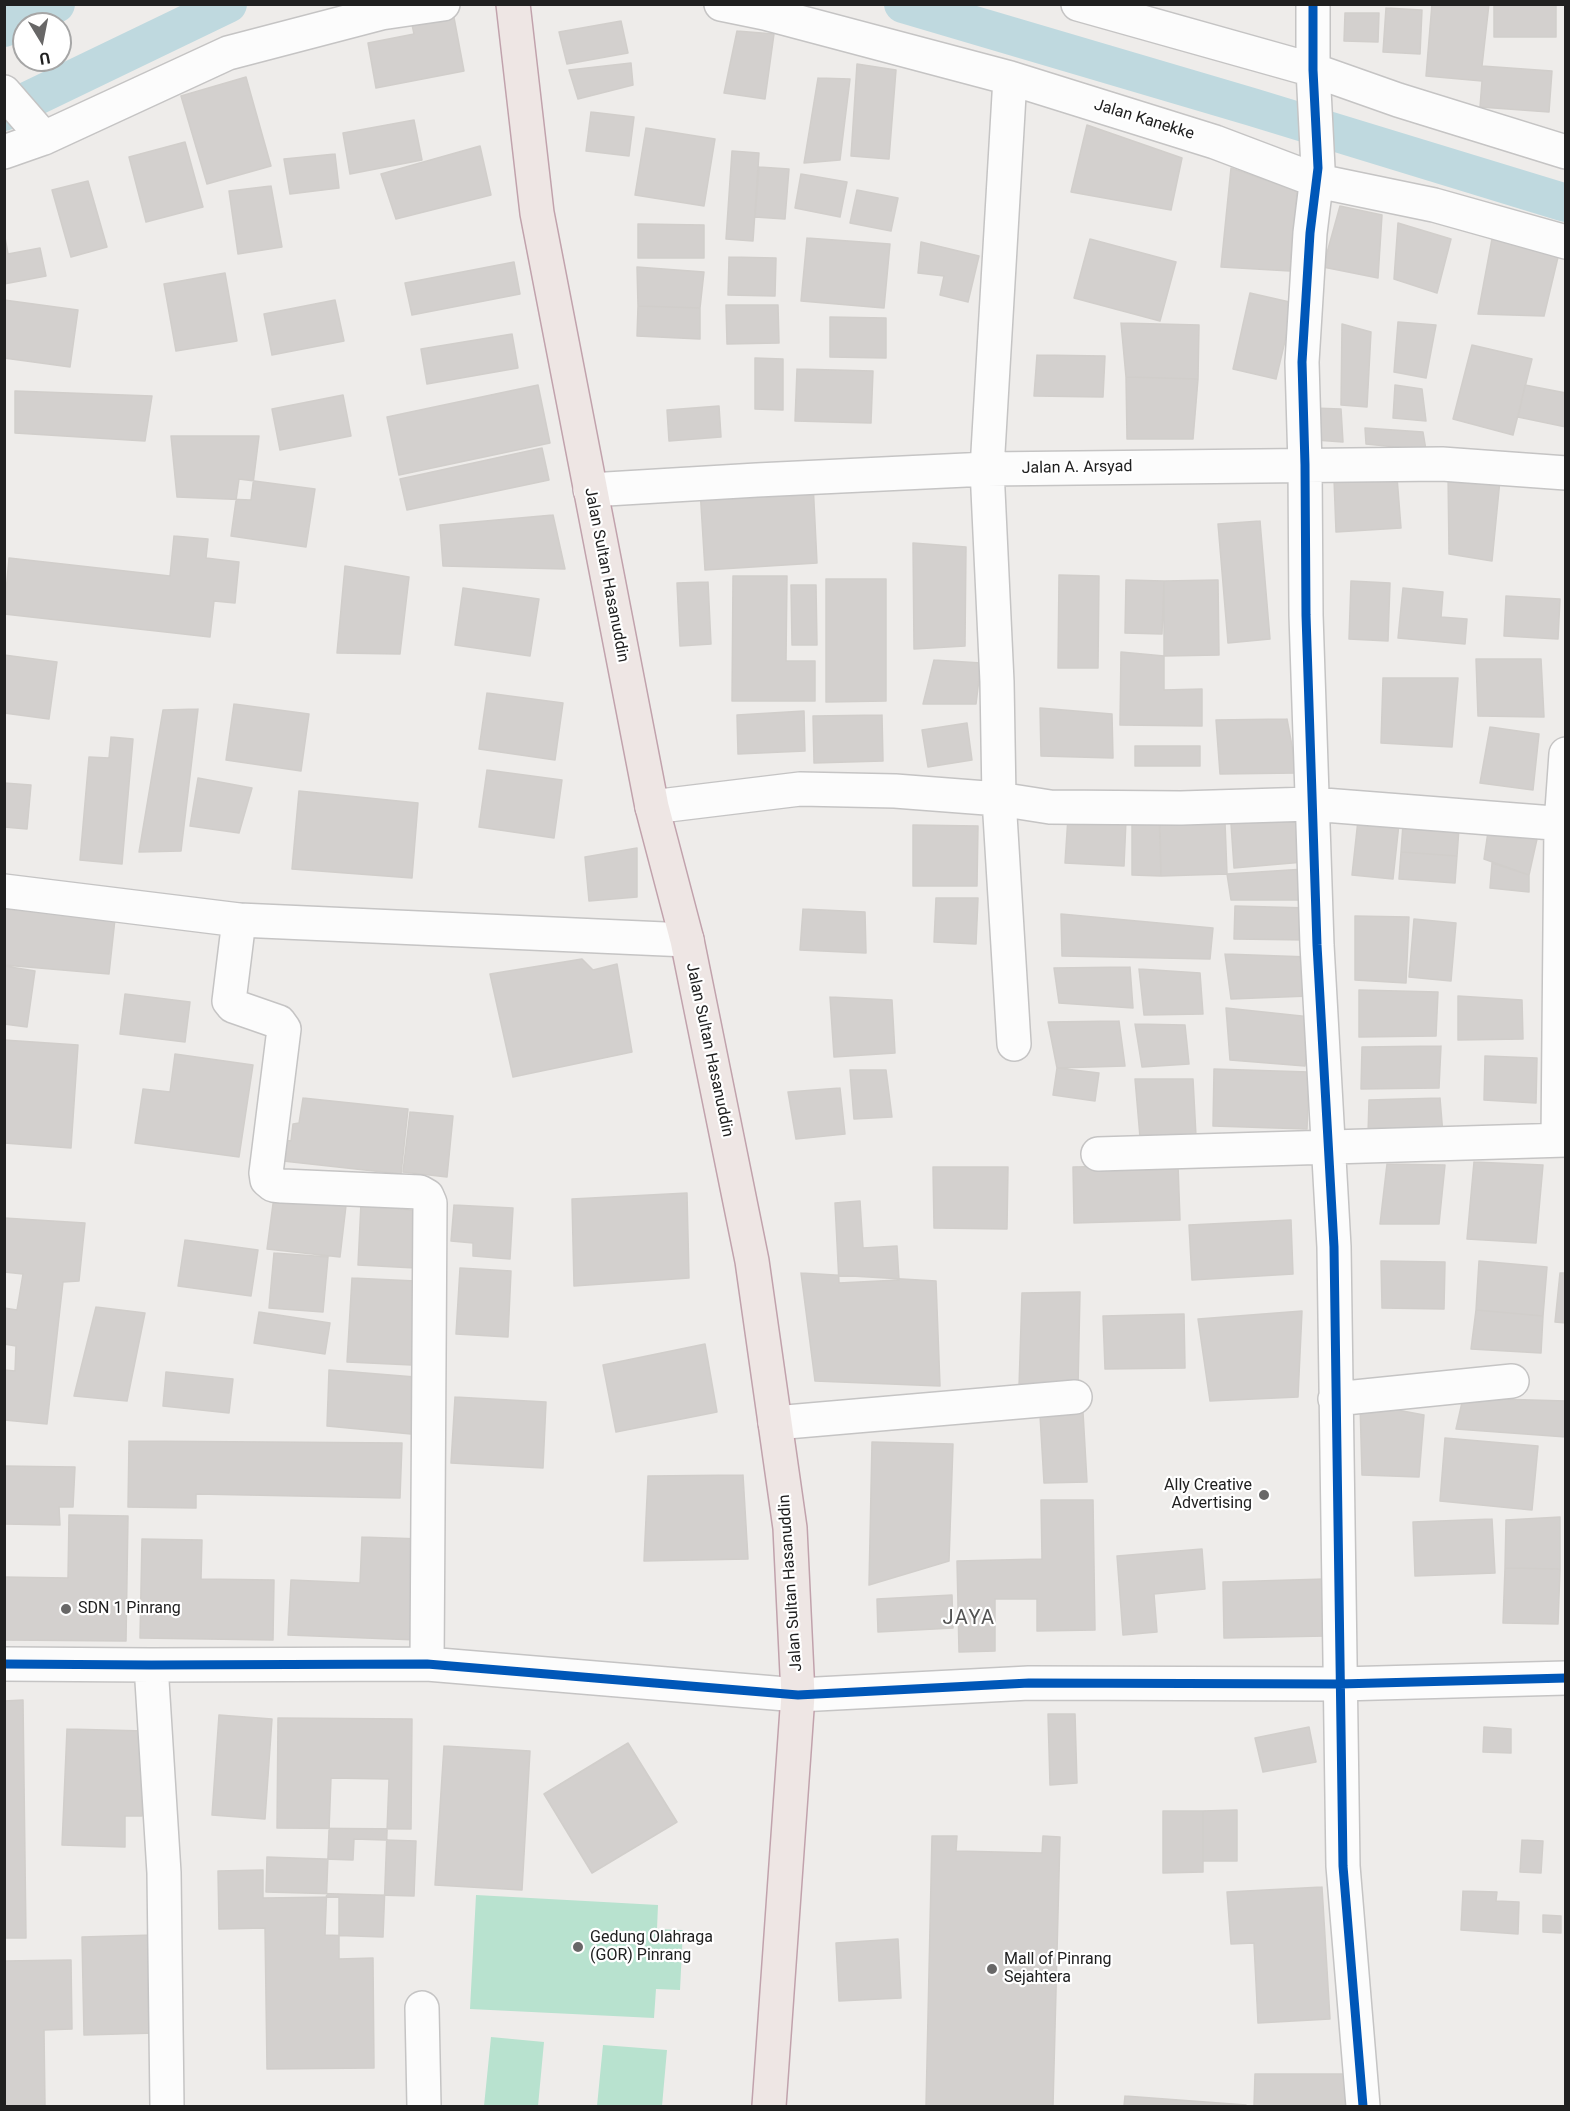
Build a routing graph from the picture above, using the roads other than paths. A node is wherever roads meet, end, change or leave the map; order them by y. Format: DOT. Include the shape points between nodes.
graph roads {
  1 [pos="444,4"];
  2 [pos="513,4"];
  3 [pos="721,4"];
  4 [pos="1078,4"];
  5 [pos="1313,4"];
  6 [pos="1010,78"];
  7 [pos="1313,82"];
  8 [pos="4,92"];
  9 [pos="43,137"];
  10 [pos="4,152"];
  11 [pos="1566,152"];
  12 [pos="1318,174"];
  13 [pos="1566,242"];
  14 [pos="1305,465"];
  15 [pos="987,470"];
  16 [pos="1566,473"];
  17 [pos="590,490"];
  18 [pos="1566,754"];
  19 [pos="999,800"];
  20 [pos="1311,804"];
  21 [pos="652,807"];
  22 [pos="1563,824"];
  23 [pos="4,891"];
  24 [pos="239,920"];
  25 [pos="687,940"];
  26 [pos="1014,1044"];
  27 [pos="1562,1140"];
  28 [pos="1327,1147"];
  29 [pos="1098,1154"];
  30 [pos="1512,1381"];
  31 [pos="1075,1397"];
  32 [pos="1335,1398"];
  33 [pos="775,1423"];
  34 [pos="4,1664"];
  35 [pos="427,1664"];
  36 [pos="151,1665"];
  37 [pos="1566,1678"];
  38 [pos="1340,1683"];
  39 [pos="798,1695"];
  40 [pos="422,2007"];
  41 [pos="167,2106"];
  42 [pos="424,2106"];
  43 [pos="769,2106"];
  44 [pos="1363,2106"];
  1 -- 9 [label="street" via="381,13 228,53"];
  2 -- 17 [label="highway, Jalan Sultan Hasanuddin" via="537,213"];
  3 -- 6 [label="street, Jalan Kanekke"];
  4 -- 7 [label="street"];
  5 -- 7 [label="street"];
  6 -- 12 [label="street, Jalan Kanekke"];
  6 -- 15 [label="street"];
  7 -- 11 [label="street" via="1398,100"];
  7 -- 12 [label="street"];
  8 -- 9 [label="street"];
  9 -- 10 [label="street"];
  12 -- 13 [label="street, Jalan Kanekke"];
  12 -- 14 [label="street" via="1302,362"];
  14 -- 15 [label="street, Jalan A. Arsyad"];
  14 -- 16 [label="street, Jalan A. Arsyad" via="1443,464"];
  14 -- 20 [label="street"];
  15 -- 17 [label="street, Jalan A. Arsyad"];
  15 -- 19 [label="street"];
  17 -- 21 [label="highway, Jalan Sultan Hasanuddin"];
  18 -- 22 [label="street"];
  19 -- 20 [label="street" via="1050,807"];
  19 -- 21 [label="street" via="895,791 800,789"];
  19 -- 26 [label="street"];
  20 -- 22 [label="street"];
  20 -- 28 [label="street"];
  21 -- 25 [label="highway, Jalan Sultan Hasanuddin"];
  22 -- 27 [label="street"];
  23 -- 24 [label="street"];
  24 -- 25 [label="street"];
  24 -- 35 [label="street" via="229,1001 232,1006 279,1022 284,1029 267,1180 282,1186 420,1191 429,1203"];
  25 -- 33 [label="highway, Jalan Sultan Hasanuddin" via="752,1261"];
  27 -- 28 [label="street"];
  28 -- 29 [label="street"];
  28 -- 32 [label="street" via="1334,1248"];
  30 -- 32 [label="street"];
  31 -- 33 [label="street"];
  32 -- 38 [label="street"];
  33 -- 39 [label="highway, Jalan Sultan Hasanuddin" via="790,1528"];
  34 -- 36 [label="street"];
  35 -- 36 [label="street"];
  35 -- 39 [label="street"];
  36 -- 41 [label="street" via="164,1873"];
  37 -- 38 [label="street"];
  38 -- 39 [label="street" via="1029,1683"];
  38 -- 44 [label="street" via="1343,1866"];
  39 -- 43 [label="highway, Jalan Sultan Hasanuddin"];
  40 -- 42 [label="street"];
}
